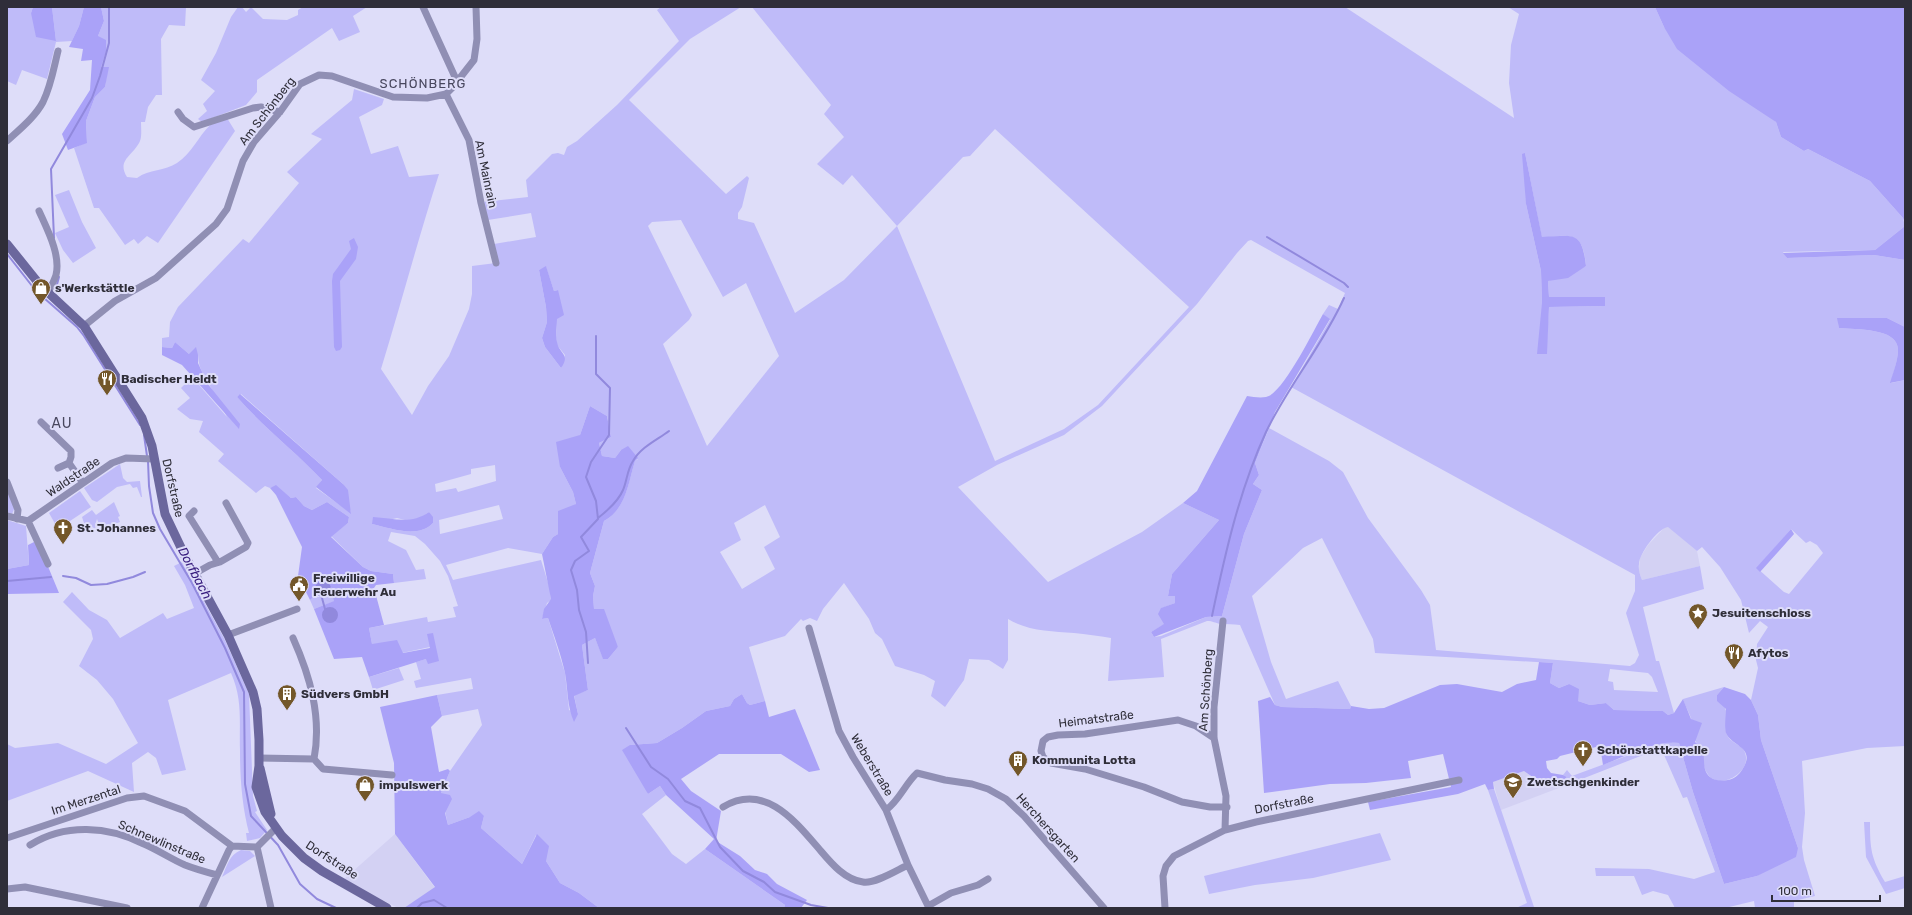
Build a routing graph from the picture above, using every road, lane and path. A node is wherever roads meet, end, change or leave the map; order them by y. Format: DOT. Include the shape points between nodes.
graph roads {
  1 [pos="423,7"];
  2 [pos="476,7"];
  3 [pos="58,51"];
  4 [pos="459,80"];
  5 [pos="446,94"];
  6 [pos="178,112"];
  7 [pos="280,112"];
  8 [pos="7,141"];
  9 [pos="39,211"];
  10 [pos="8,248"];
  11 [pos="496,263"];
  12 [pos="48,293"];
  13 [pos="84,326"];
  14 [pos="41,422"];
  15 [pos="150,458"];
  16 [pos="69,463"];
  17 [pos="58,468"];
  18 [pos="7,482"];
  19 [pos="83,483"];
  20 [pos="226,503"];
  21 [pos="194,511"];
  22 [pos="7,516"];
  23 [pos="17,519"];
  24 [pos="28,521"];
  25 [pos="216,563"];
  26 [pos="48,564"];
  27 [pos="194,574"];
  28 [pos="297,609"];
  29 [pos="1223,622"];
  30 [pos="809,628"];
  31 [pos="228,636"];
  32 [pos="293,638"];
  33 [pos="1214,738"];
  34 [pos="314,759"];
  35 [pos="259,762"];
  36 [pos="392,775"];
  37 [pos="1459,780"];
  38 [pos="723,807"];
  39 [pos="1227,807"];
  40 [pos="886,810"];
  41 [pos="274,827"];
  42 [pos="1225,830"];
  43 [pos="7,838"];
  44 [pos="30,845"];
  45 [pos="232,846"];
  46 [pos="257,847"];
  47 [pos="908,865"];
  48 [pos="217,875"];
  49 [pos="988,878"];
  50 [pos="7,889"];
  51 [pos="929,907"];
  52 [pos="127,908"];
  53 [pos="202,908"];
  54 [pos="271,908"];
  55 [pos="387,908"];
  56 [pos="1104,908"];
  57 [pos="1165,908"];
  1 -- 4 [label="street" via="455,77"];
  2 -- 4 [label="street" via="477,39 474,60"];
  3 -- 8 [label="street" via="43,102"];
  4 -- 5 [label="street"];
  5 -- 7 [label="street, Am Schönberg" via="427,98 393,97 344,79 319,75 300,84"];
  5 -- 11 [label="street, Am Mainrain" via="469,140 480,203"];
  6 -- 7 [label="street" via="194,127 253,108"];
  7 -- 13 [label="street, Am Schönberg" via="254,142 243,161 227,209 216,224 156,278 115,301"];
  9 -- 12 [label="street" via="57,262 56,274"];
  10 -- 12 [label="main road, Dorfstraße"];
  12 -- 13 [label="main road, Dorfstraße"];
  13 -- 15 [label="main road, Dorfstraße" via="142,418 149,434"];
  14 -- 16 [label="street" via="71,451 72,458"];
  15 -- 19 [label="street, Waldstraße" via="126,458"];
  15 -- 27 [label="main road, Dorfstraße" via="165,514"];
  16 -- 17 [label="street"];
  16 -- 19 [label="street"];
  18 -- 23 [label="street" via="18,510"];
  19 -- 24 [label="street, Waldstraße"];
  20 -- 25 [label="street" via="248,543 246,547"];
  21 -- 25 [label="street" via="189,516"];
  22 -- 23 [label="street"];
  23 -- 24 [label="street"];
  24 -- 26 [label="street"];
  25 -- 27 [label="street"];
  27 -- 31 [label="main road, Dorfstraße"];
  28 -- 31 [label="street"];
  29 -- 33 [label="street, Am Schönberg" via="1214,707"];
  30 -- 40 [label="street, Weberstraße" via="839,731"];
  31 -- 35 [label="main road, Dorfstraße" via="253,692 257,714"];
  32 -- 34 [label="street" via="308,673 311,690 317,740"];
  33 -- 39 [label="street, Am Schönberg"];
  33 -- 39 [label="street, Heimatstraße" via="1196,726 1178,720 1085,734 1058,734 1043,741 1041,751 1043,757 1052,763 1098,773 1182,802"];
  34 -- 35 [label="street"];
  34 -- 36 [label="street" via="322,769"];
  35 -- 41 [label="main road, Dorfstraße"];
  37 -- 42 [label="street, Dorfstraße"];
  38 -- 47 [label="street" via="734,801 749,798 773,804 793,821 842,873 853,880 864,883 884,877"];
  39 -- 42 [label="street, Am Schönberg"];
  40 -- 47 [label="street, Weberstraße"];
  40 -- 56 [label="street, Herchersgarten" via="893,805 917,773 988,789 1006,799 1024,816"];
  41 -- 46 [label="street"];
  41 -- 55 [label="main road, Dorfstraße" via="293,848 322,871"];
  42 -- 57 [label="street, Dorfstraße" via="1174,856 1166,866 1163,876"];
  43 -- 45 [label="street, Im Merzental" via="127,798 144,796 185,811"];
  44 -- 48 [label="street, Schnewlinstraße" via="42,837 64,831 96,829 122,834 184,865"];
  45 -- 46 [label="street"];
  45 -- 48 [label="street"];
  46 -- 54 [label="street"];
  47 -- 51 [label="street, Weberstraße"];
  48 -- 53 [label="street"];
  49 -- 51 [label="street" via="978,885 951,893"];
  50 -- 52 [label="street" via="25,887"];
}
